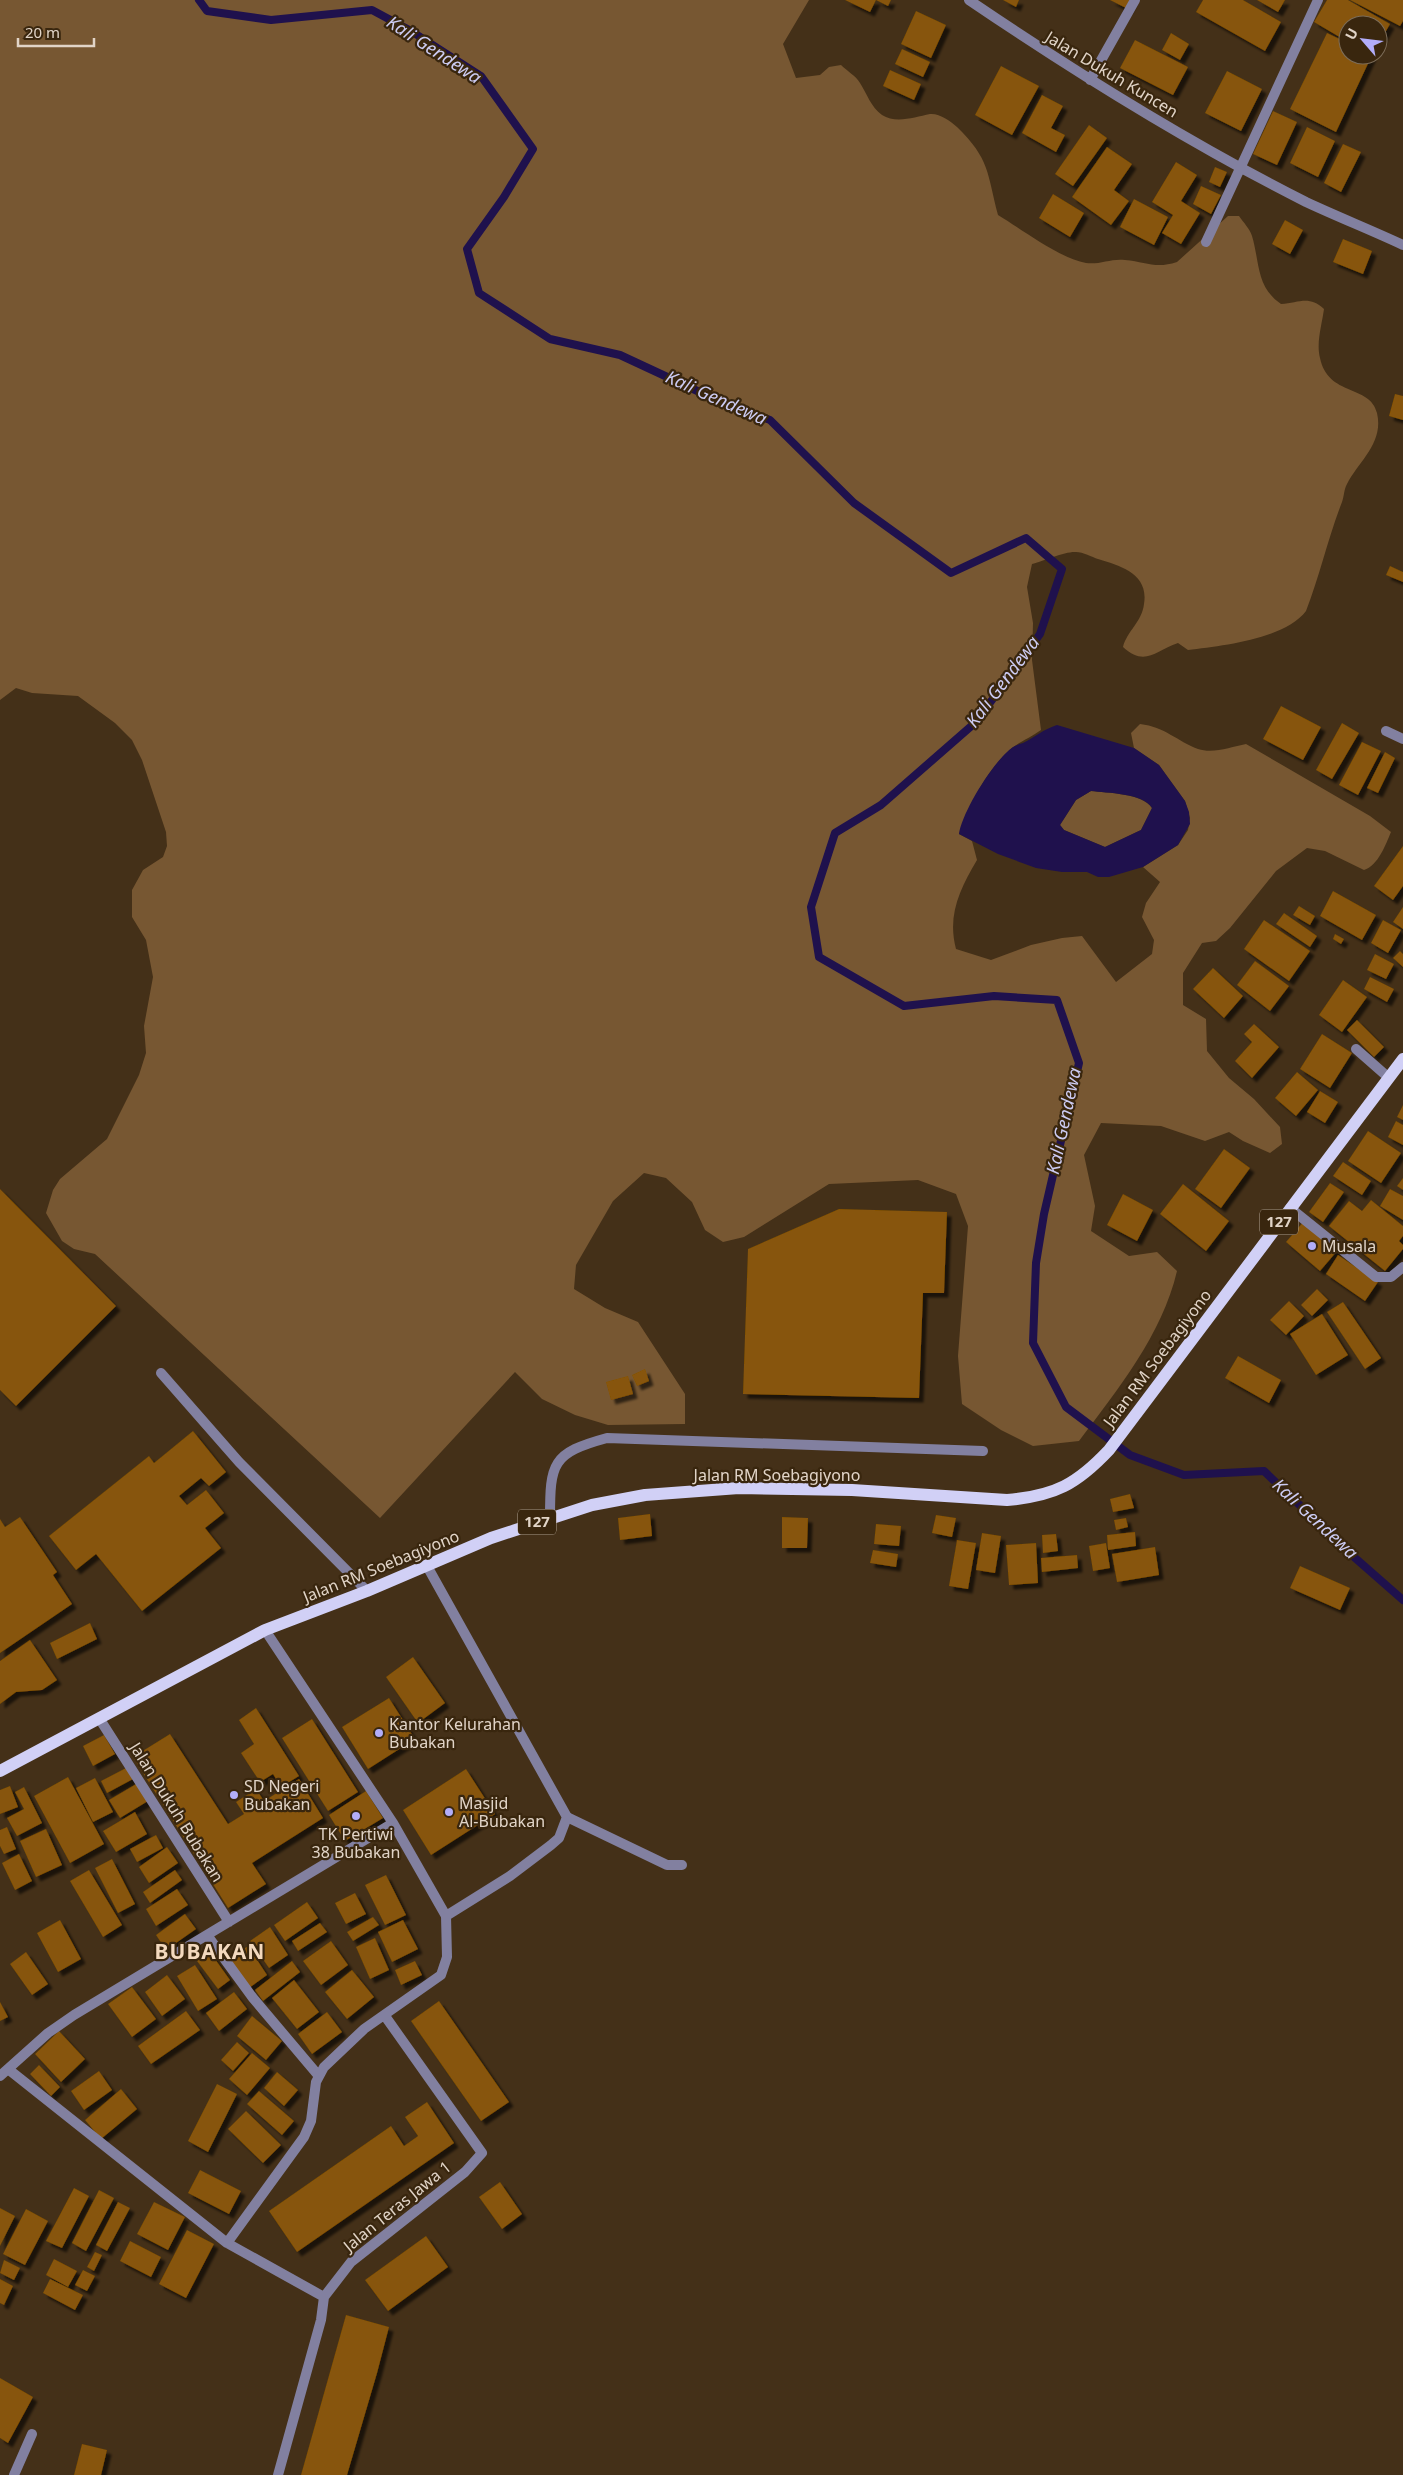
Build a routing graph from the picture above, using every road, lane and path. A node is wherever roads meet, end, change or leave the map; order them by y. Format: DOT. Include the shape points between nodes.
graph roads {
  1 [pos="969,0"];
  2 [pos="1135,0"];
  3 [pos="1318,0"];
  4 [pos="1090,80"];
  5 [pos="1242,168"];
  6 [pos="1206,242"];
  7 [pos="1403,245"];
  8 [pos="1386,731"];
  9 [pos="1403,739"];
  10 [pos="1356,1049"];
  11 [pos="1403,1059"];
  12 [pos="1389,1078"];
  13 [pos="1290,1208"];
  14 [pos="1403,1266"];
  15 [pos="161,1373"];
  16 [pos="983,1451"];
  17 [pos="550,1518"];
  18 [pos="427,1566"];
  19 [pos="367,1592"];
  20 [pos="264,1630"];
  21 [pos="99,1718"];
  22 [pos="0,1772"];
  23 [pos="567,1817"];
  24 [pos="393,1823"];
  25 [pos="682,1865"];
  26 [pos="446,1916"];
  27 [pos="229,1922"];
  28 [pos="207,1935"];
  29 [pos="384,2016"];
  30 [pos="8,2069"];
  31 [pos="318,2075"];
  32 [pos="0,2076"];
  33 [pos="227,2244"];
  34 [pos="324,2297"];
  35 [pos="32,2434"];
  36 [pos="14,2475"];
  37 [pos="278,2475"];
  1 -- 4 [label="street, Jalan Dukuh Kuncen"];
  2 -- 4 [label="street"];
  3 -- 5 [label="street"];
  4 -- 5 [label="street, Jalan Dukuh Kuncen"];
  5 -- 6 [label="street"];
  5 -- 7 [label="street, Jalan Dukuh Kuncen"];
  8 -- 9 [label="street"];
  10 -- 12 [label="street"];
  11 -- 12 [label="main road, Jalan RM Soebagiyono / 127"];
  12 -- 13 [label="main road, Jalan RM Soebagiyono / 127"];
  13 -- 14 [label="street" via="1376,1277 1390,1277"];
  13 -- 17 [label="main road, Jalan RM Soebagiyono / 127" via="1109,1450 1093,1467 1057,1491 1007,1500 852,1490 720,1489 645,1495 592,1505"];
  15 -- 19 [label="street" via="240,1462"];
  16 -- 17 [label="street" via="607,1438 583,1444 566,1453 554,1466 550,1482"];
  17 -- 18 [label="main road, Jalan RM Soebagiyono / 127" via="491,1538"];
  18 -- 19 [label="main road, Jalan RM Soebagiyono / 127"];
  18 -- 23 [label="street"];
  19 -- 20 [label="main road, Jalan RM Soebagiyono / 127"];
  20 -- 21 [label="main road, Jalan RM Soebagiyono / 127"];
  20 -- 24 [label="street"];
  21 -- 22 [label="main road, Jalan RM Soebagiyono / 127"];
  21 -- 27 [label="street, Jalan Dukuh Bubakan"];
  23 -- 25 [label="street" via="667,1865"];
  23 -- 26 [label="street" via="559,1838 551,1845 510,1876"];
  24 -- 26 [label="street"];
  24 -- 27 [label="street"];
  26 -- 29 [label="street" via="447,1957 441,1974"];
  27 -- 28 [label="street"];
  28 -- 30 [label="street" via="74,2014"];
  28 -- 31 [label="street" via="253,1998"];
  29 -- 31 [label="street" via="364,2028"];
  29 -- 34 [label="street, Jalan Teras Jawa 1" via="482,2153 465,2172 351,2262"];
  30 -- 32 [label="street"];
  30 -- 33 [label="street"];
  31 -- 33 [label="street" via="311,2121 304,2137"];
  33 -- 34 [label="street"];
  34 -- 37 [label="street, Jalan Teras Jawa 1"];
  35 -- 36 [label="street"];
}
